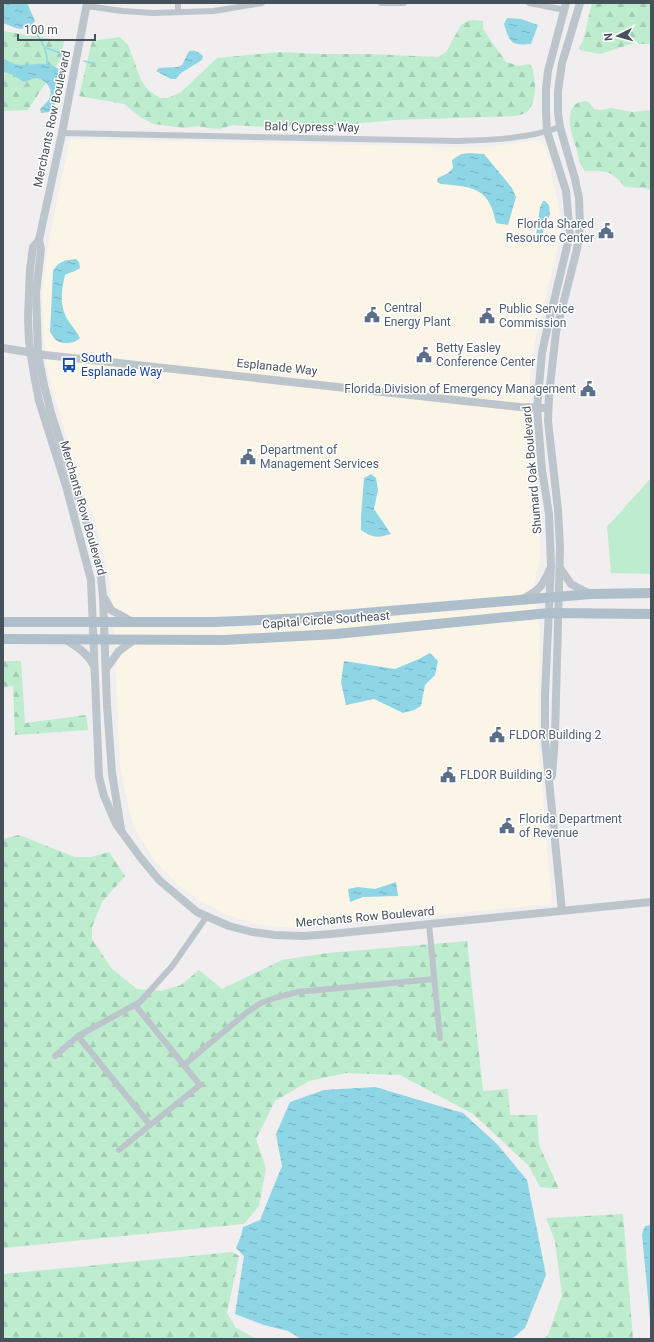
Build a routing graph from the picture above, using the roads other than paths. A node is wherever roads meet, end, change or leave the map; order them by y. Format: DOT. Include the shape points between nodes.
graph roads {
  1 [pos="178,3"];
  2 [pos="262,3"];
  3 [pos="381,3"];
  4 [pos="404,3"];
  5 [pos="529,3"];
  6 [pos="580,3"];
  7 [pos="87,4"];
  8 [pos="566,6"];
  9 [pos="178,12"];
  10 [pos="560,127"];
  11 [pos="548,131"];
  12 [pos="62,133"];
  13 [pos="3,348"];
  14 [pos="34,353"];
  15 [pos="537,408"];
  16 [pos="548,408"];
  17 [pos="553,468"];
  18 [pos="542,470"];
  19 [pos="82,510"];
  20 [pos="73,513"];
  21 [pos="551,566"];
  22 [pos="560,568"];
  23 [pos="651,593"];
  24 [pos="591,594"];
  25 [pos="103,596"];
  26 [pos="554,598"];
  27 [pos="520,600"];
  28 [pos="553,613"];
  29 [pos="651,614"];
  30 [pos="130,621"];
  31 [pos="3,622"];
  32 [pos="94,622"];
  33 [pos="104,622"];
  34 [pos="3,639"];
  35 [pos="66,640"];
  36 [pos="94,640"];
  37 [pos="105,640"];
  38 [pos="134,640"];
  39 [pos="94,666"];
  40 [pos="106,670"];
  41 [pos="121,830"];
  42 [pos="651,902"];
  43 [pos="562,911"];
  44 [pos="207,916"];
  45 [pos="429,924"];
  46 [pos="434,979"];
  47 [pos="135,1005"];
  48 [pos="78,1036"];
  49 [pos="440,1038"];
  50 [pos="55,1056"];
  51 [pos="184,1064"];
  52 [pos="150,1125"];
  53 [pos="119,1150"];
  1 -- 9 [label="street"];
  2 -- 9 [label="street"];
  3 -- 4 [label="street"];
  5 -- 8 [label="street"];
  6 -- 10 [label="street, Shumard Oak Boulevard" via="559,81"];
  7 -- 9 [label="street" via="122,11"];
  7 -- 12 [label="street, Merchants Row Boulevard"];
  8 -- 11 [label="street, Shumard Oak Boulevard" via="548,71"];
  10 -- 11 [label="street, Bald Cypress Way"];
  10 -- 16 [label="street, Shumard Oak Boulevard" via="579,198 580,236 556,332"];
  11 -- 12 [label="street, Bald Cypress Way" via="491,140 456,141"];
  11 -- 15 [label="street, Shumard Oak Boulevard" via="566,191 570,234 542,353"];
  12 -- 14 [label="street, Merchants Row Boulevard" via="39,240 33,247 28,290 28,323"];
  13 -- 14 [label="street, Esplanade Way"];
  14 -- 15 [label="street, Esplanade Way"];
  14 -- 19 [label="street, Merchants Row Boulevard"];
  14 -- 20 [label="street, Merchants Row Boulevard" via="39,401"];
  15 -- 16 [label="street, Esplanade Way"];
  15 -- 18 [label="street, Shumard Oak Boulevard"];
  16 -- 17 [label="street, Shumard Oak Boulevard"];
  17 -- 18 [label="street"];
  17 -- 22 [label="street, Shumard Oak Boulevard" via="558,510"];
  18 -- 21 [label="street, Shumard Oak Boulevard" via="549,514"];
  19 -- 20 [label="street"];
  19 -- 25 [label="street, Merchants Row Boulevard" via="100,570"];
  20 -- 32 [label="street, Merchants Row Boulevard" via="91,580"];
  21 -- 26 [label="street, Shumard Oak Boulevard"];
  21 -- 27 [label="street" via="539,589"];
  22 -- 24 [label="street" via="571,584"];
  22 -- 26 [label="street, Shumard Oak Boulevard"];
  23 -- 24 [label="main road, Capital Circle Southeast"];
  24 -- 26 [label="main road, Capital Circle Southeast"];
  25 -- 30 [label="street" via="111,610"];
  25 -- 33 [label="street, Merchants Row Boulevard"];
  26 -- 27 [label="main road, Capital Circle Southeast"];
  26 -- 28 [label="street, Shumard Oak Boulevard"];
  27 -- 30 [label="main road, Capital Circle Southeast" via="306,618 214,622"];
  28 -- 29 [label="main road, Capital Circle Southeast"];
  28 -- 38 [label="main road, Capital Circle Southeast" via="336,634 224,640"];
  28 -- 43 [label="street, Shumard Oak Boulevard" via="545,740"];
  30 -- 33 [label="main road, Capital Circle Southeast"];
  31 -- 32 [label="main road, Capital Circle Southeast"];
  32 -- 33 [label="main road, Capital Circle Southeast"];
  32 -- 36 [label="street, Merchants Row Boulevard"];
  33 -- 37 [label="street, Merchants Row Boulevard"];
  34 -- 35 [label="main road, Capital Circle Southeast"];
  35 -- 36 [label="main road, Capital Circle Southeast"];
  35 -- 39 [label="street" via="85,652"];
  36 -- 37 [label="main road, Capital Circle Southeast"];
  36 -- 39 [label="street, Merchants Row Boulevard"];
  37 -- 38 [label="main road, Capital Circle Southeast"];
  37 -- 40 [label="street, Merchants Row Boulevard"];
  38 -- 40 [label="street" via="119,651"];
  39 -- 41 [label="street, Merchants Row Boulevard" via="99,777 111,813"];
  40 -- 41 [label="street, Merchants Row Boulevard" via="112,773"];
  41 -- 44 [label="street, Merchants Row Boulevard" via="159,880 197,912"];
  42 -- 43 [label="street, Merchants Row Boulevard"];
  43 -- 45 [label="street, Merchants Row Boulevard"];
  44 -- 45 [label="street, Merchants Row Boulevard" via="229,926 275,935 304,936"];
  44 -- 47 [label="street" via="173,965"];
  45 -- 46 [label="street"];
  46 -- 49 [label="street"];
  46 -- 51 [label="street" via="298,992 278,997 246,1013"];
  47 -- 48 [label="street"];
  47 -- 51 [label="street"];
  48 -- 50 [label="street"];
  48 -- 52 [label="street"];
  51 -- 52 [label="street" via="200,1085"];
  52 -- 53 [label="street"];
}
